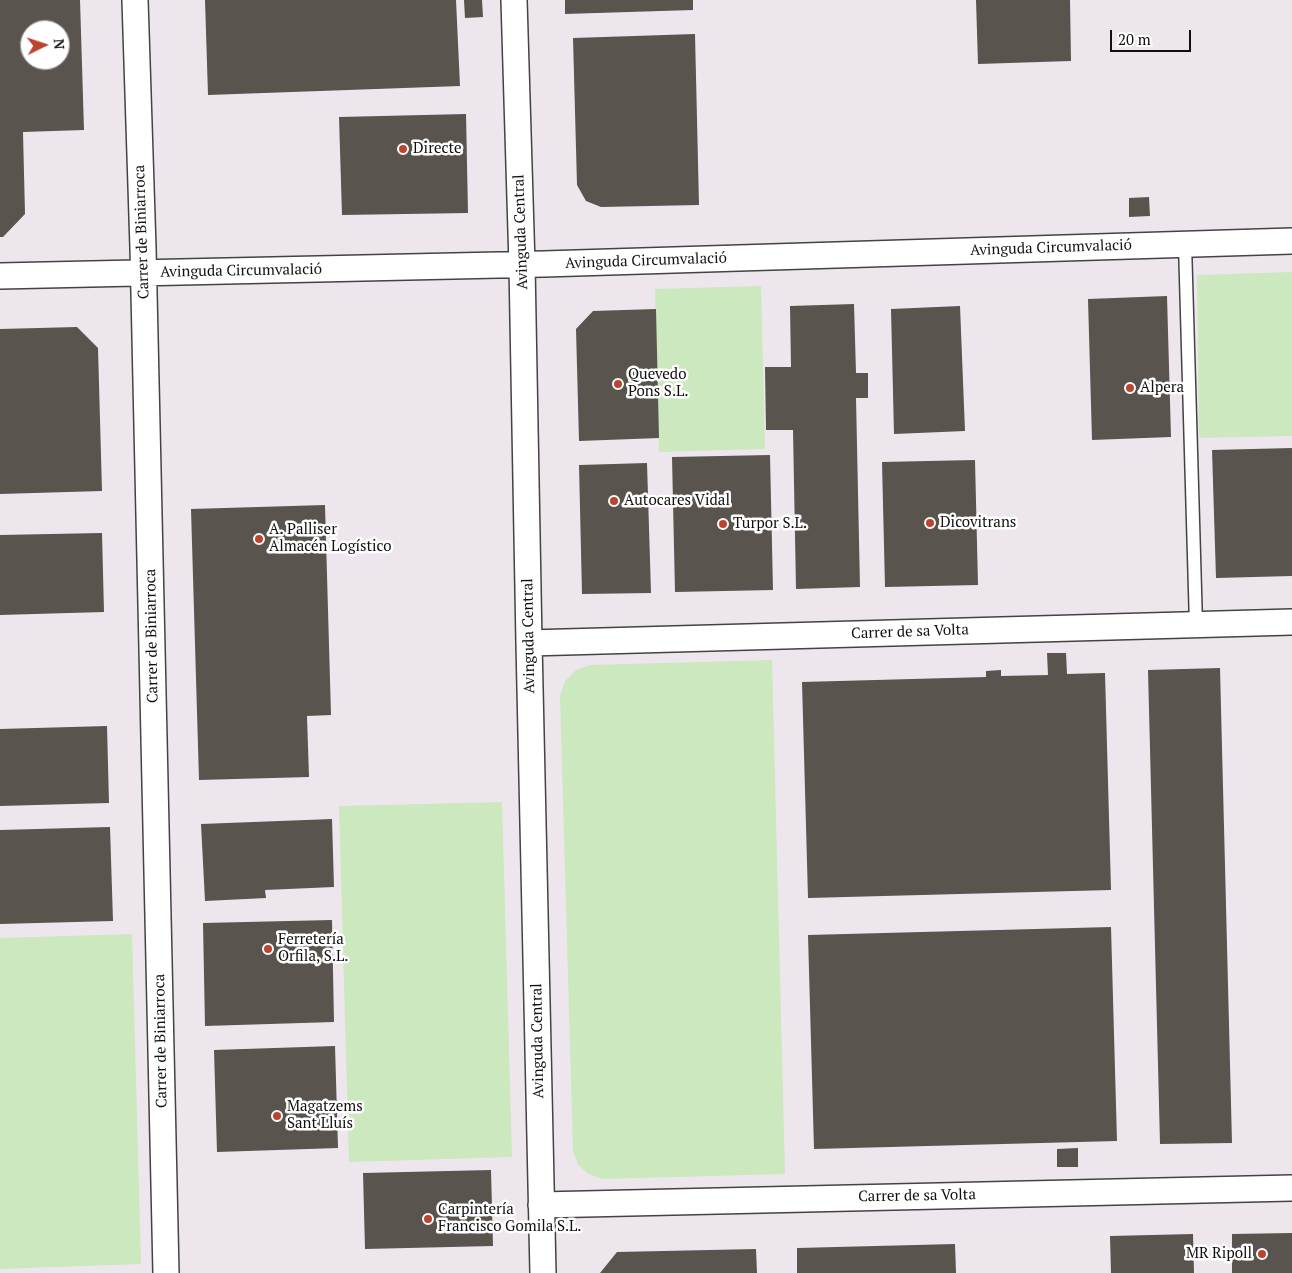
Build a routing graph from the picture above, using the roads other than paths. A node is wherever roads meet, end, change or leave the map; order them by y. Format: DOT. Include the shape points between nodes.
graph roads {
  1 [pos="135,0"];
  2 [pos="514,0"];
  3 [pos="1292,241"];
  4 [pos="1184,244"];
  5 [pos="522,265"];
  6 [pos="143,273"];
  7 [pos="0,276"];
  8 [pos="1292,622"];
  9 [pos="1196,625"];
  10 [pos="529,643"];
  11 [pos="1292,1188"];
  12 [pos="541,1205"];
  13 [pos="166,1273"];
  14 [pos="543,1273"];
  1 -- 6 [label="street, Carrer de Biniarroca"];
  2 -- 5 [label="street, Avinguda Central"];
  3 -- 4 [label="street, Avinguda Circumvalació"];
  4 -- 5 [label="street, Avinguda Circumvalació"];
  4 -- 9 [label="lane"];
  5 -- 6 [label="street, Avinguda Circumvalació"];
  5 -- 10 [label="street, Avinguda Central"];
  6 -- 7 [label="street, Avinguda Circumvalació"];
  6 -- 13 [label="street, Carrer de Biniarroca"];
  8 -- 9 [label="street, Carrer de sa Volta"];
  9 -- 10 [label="street, Carrer de sa Volta"];
  10 -- 12 [label="street, Avinguda Central"];
  11 -- 12 [label="street, Carrer de sa Volta"];
  12 -- 14 [label="street, Avinguda Central"];
}
